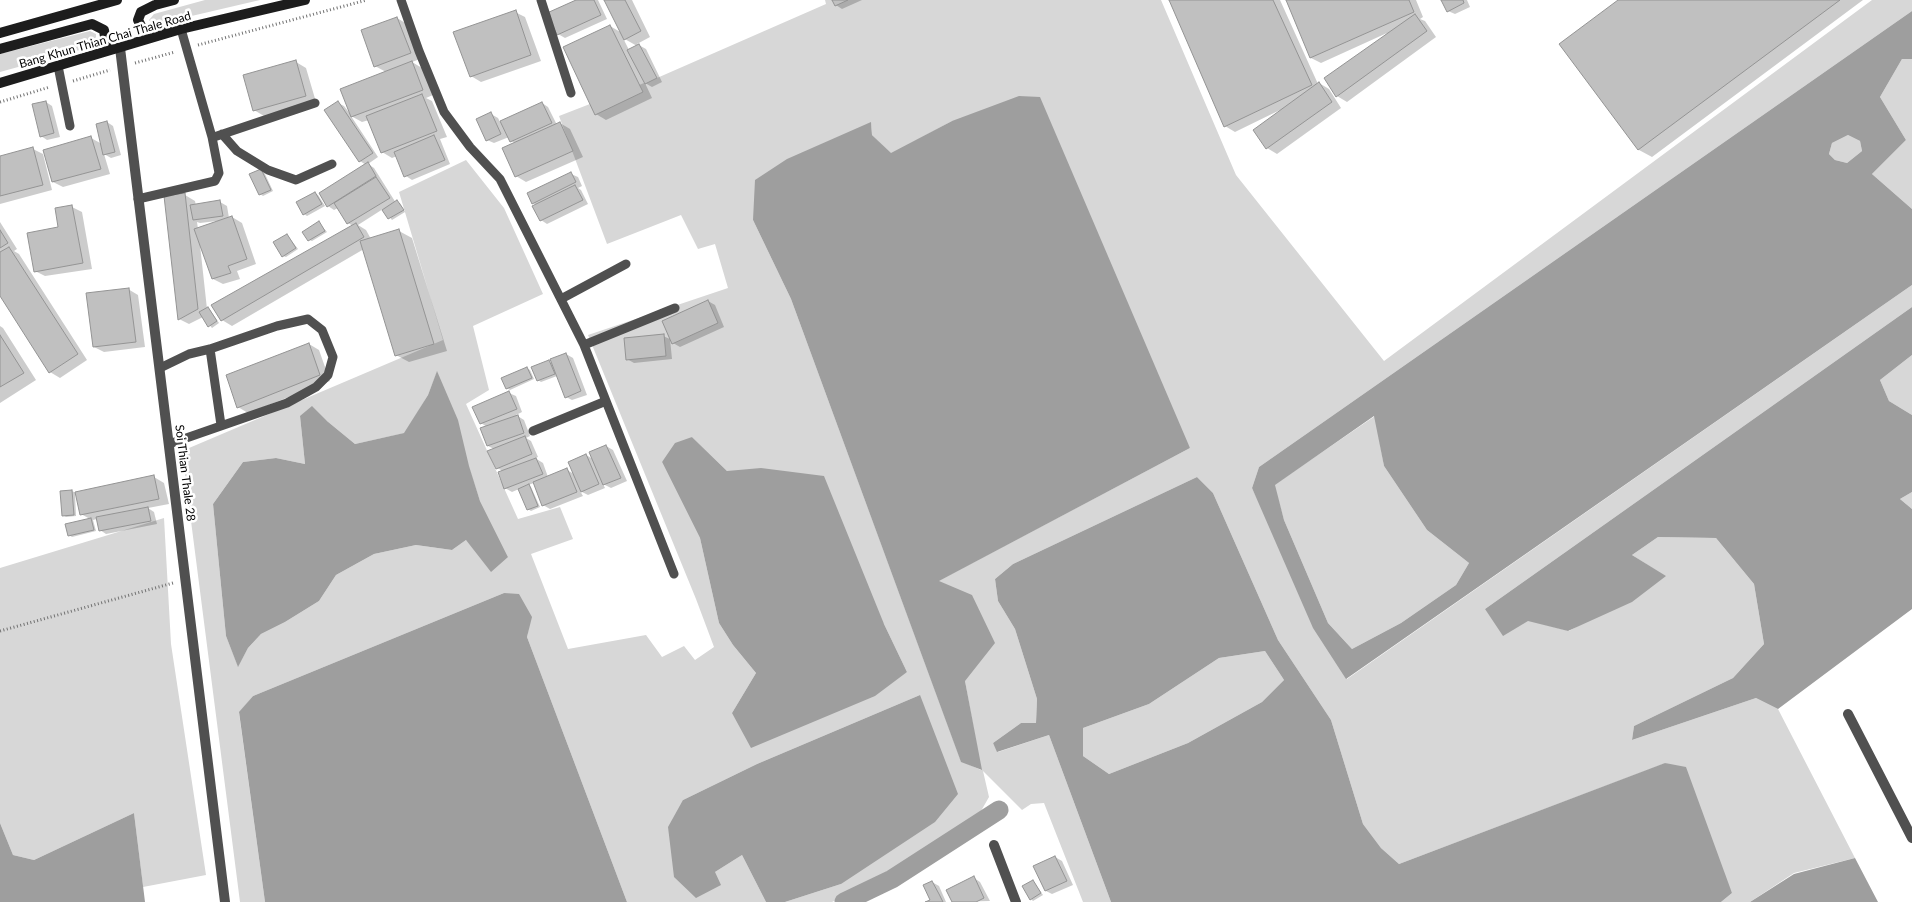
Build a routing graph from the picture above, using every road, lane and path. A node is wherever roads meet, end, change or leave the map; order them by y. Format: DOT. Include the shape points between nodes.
graph roads {
  1 [pos="117,0"];
  2 [pos="174,0"];
  3 [pos="305,0"];
  4 [pos="367,0"];
  5 [pos="401,0"];
  6 [pos="541,0"];
  7 [pos="176,31"];
  8 [pos="0,33"];
  9 [pos="0,48"];
  10 [pos="120,48"];
  11 [pos="186,48"];
  12 [pos="95,56"];
  13 [pos="155,57"];
  14 [pos="58,66"];
  15 [pos="84,78"];
  16 [pos="0,83"];
  17 [pos="61,84"];
  18 [pos="571,93"];
  19 [pos="0,102"];
  20 [pos="315,103"];
  21 [pos="70,126"];
  22 [pos="222,134"];
  23 [pos="212,137"];
  24 [pos="332,164"];
  25 [pos="138,199"];
  26 [pos="626,264"];
  27 [pos="561,299"];
  28 [pos="675,308"];
  29 [pos="584,344"];
  30 [pos="210,349"];
  31 [pos="160,368"];
  32 [pos="606,401"];
  33 [pos="221,425"];
  34 [pos="533,431"];
  35 [pos="169,444"];
  36 [pos="674,574"];
  37 [pos="186,579"];
  38 [pos="0,631"];
  39 [pos="1848,714"];
  40 [pos="1912,838"];
  41 [pos="994,845"];
  42 [pos="225,902"];
  43 [pos="1016,902"];
  1 -- 8 [label="main road"];
  2 -- 7 [label="main road" via="141,12 138,20 142,28 150,32"];
  3 -- 7 [label="main road, Bang Khun Thian Chai Thale Road"];
  4 -- 11 [label="path"];
  5 -- 27 [label="lane" via="444,112 500,180"];
  6 -- 18 [label="lane"];
  7 -- 10 [label="main road, Bang Khun Thian Chai Thale Road"];
  7 -- 11 [label="lane"];
  9 -- 12 [label="main road" via="92,24 104,30 106,44"];
  10 -- 12 [label="main road, Bang Khun Thian Chai Thale Road"];
  10 -- 25 [label="street, Soi Thian Thale 28"];
  11 -- 13 [label="path"];
  11 -- 23 [label="lane"];
  12 -- 14 [label="main road, Bang Khun Thian Chai Thale Road"];
  14 -- 16 [label="main road, Bang Khun Thian Chai Thale Road"];
  14 -- 17 [label="lane"];
  15 -- 17 [label="path"];
  17 -- 19 [label="path"];
  17 -- 21 [label="lane"];
  20 -- 22 [label="lane"];
  22 -- 23 [label="lane"];
  22 -- 24 [label="lane" via="237,151 268,170 296,180"];
  23 -- 25 [label="lane" via="219,173 215,181"];
  25 -- 31 [label="street, Soi Thian Thale 28"];
  26 -- 27 [label="lane"];
  27 -- 29 [label="lane"];
  28 -- 29 [label="lane"];
  29 -- 32 [label="lane"];
  30 -- 31 [label="lane" via="189,354"];
  30 -- 33 [label="lane"];
  30 -- 33 [label="lane" via="308,319 322,330 332,357 328,375 316,387 287,403"];
  31 -- 35 [label="street, Soi Thian Thale 28"];
  32 -- 34 [label="lane"];
  32 -- 36 [label="lane"];
  33 -- 35 [label="lane"];
  35 -- 37 [label="street, Soi Thian Thale 28"];
  37 -- 38 [label="path"];
  37 -- 42 [label="street, Soi Thian Thale 28"];
  39 -- 40 [label="street"];
  41 -- 43 [label="street"];
}
